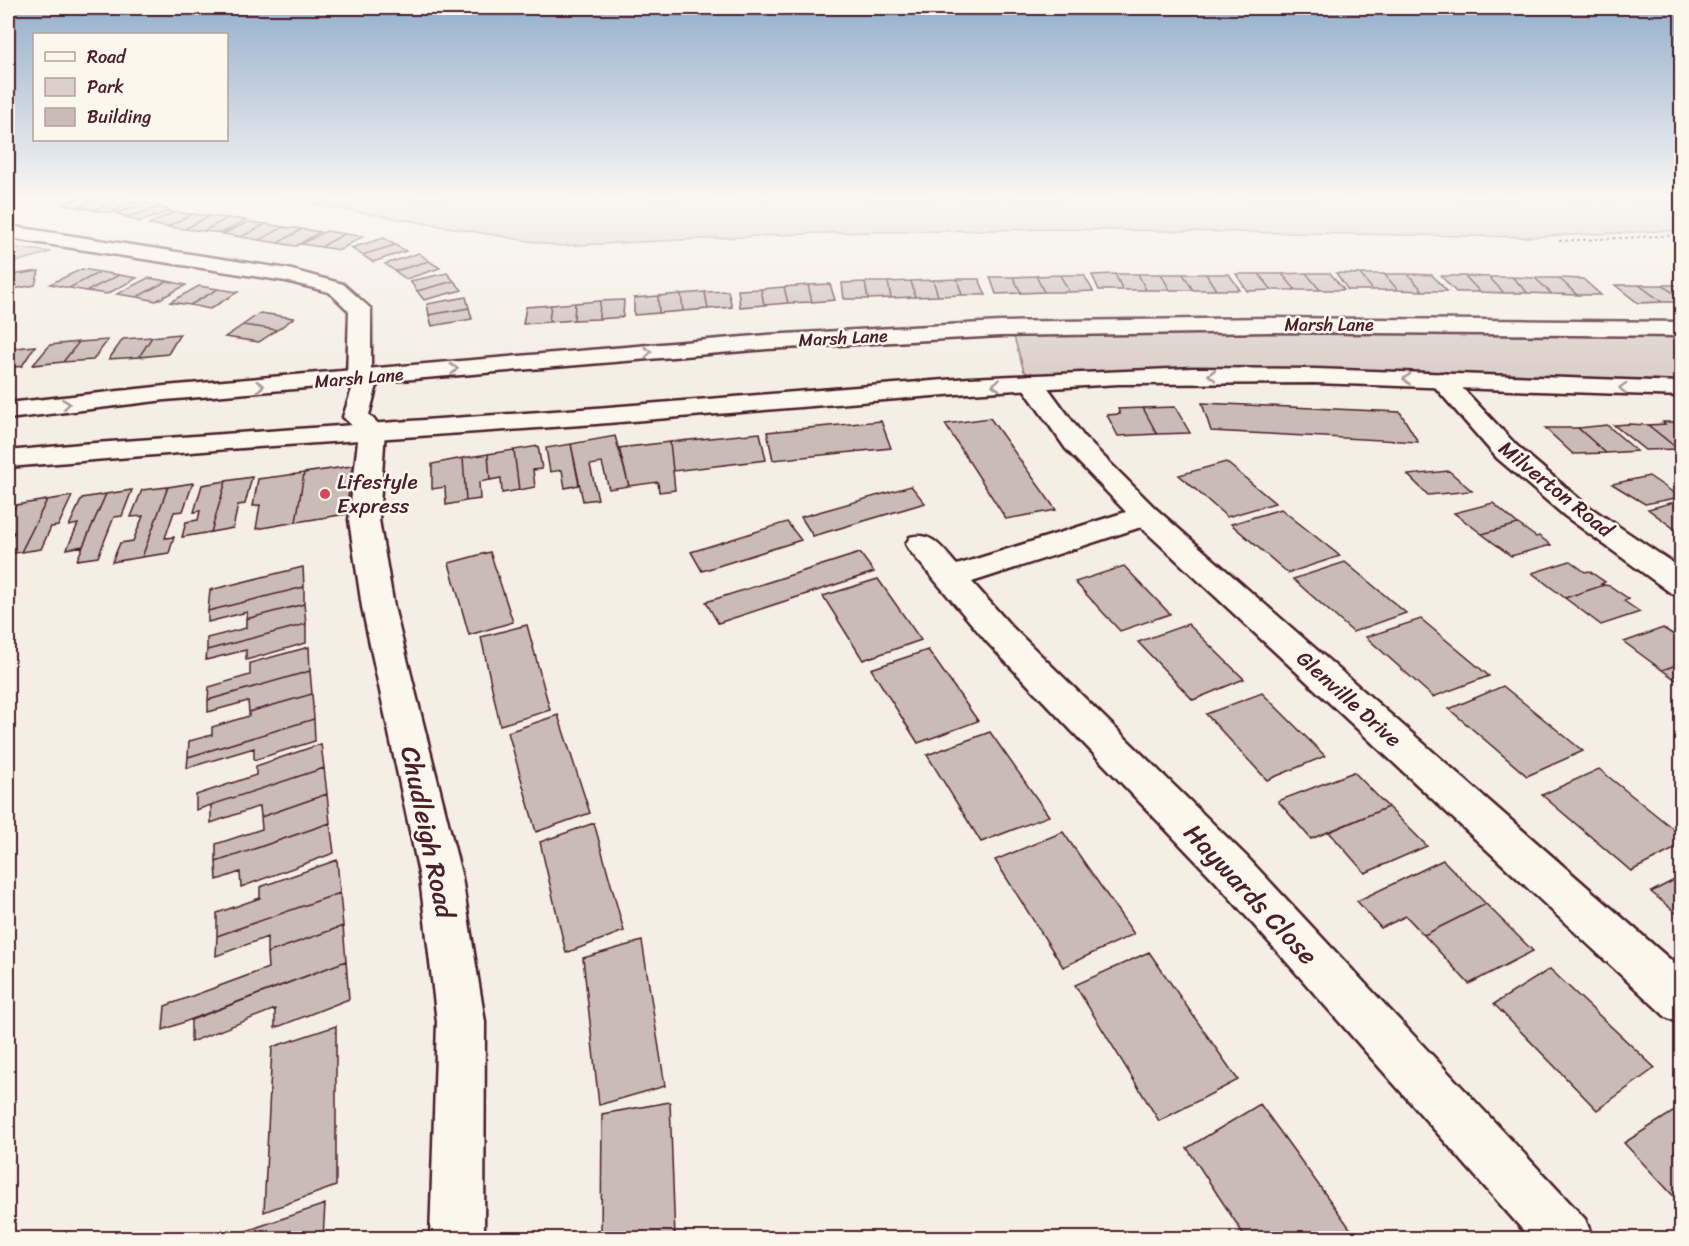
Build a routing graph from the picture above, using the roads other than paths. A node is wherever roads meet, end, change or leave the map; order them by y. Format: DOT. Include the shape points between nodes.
graph roads {
  1 [pos="172,257"];
  2 [pos="1682,329"];
  3 [pos="359,378"];
  4 [pos="1441,380"];
  5 [pos="1032,382"];
  6 [pos="1682,389"];
  7 [pos="8,411"];
  8 [pos="372,430"];
  9 [pos="8,459"];
  10 [pos="1146,515"];
  11 [pos="921,544"];
  12 [pos="952,578"];
  13 [pos="1682,585"];
  14 [pos="1682,1001"];
  15 [pos="1555,1227"];
  16 [pos="457,1239"];
  1 -- 3 [label="main road" via="288,275 336,288 360,309"];
  3 -- 2 [label="main road, Marsh Lane, one-way" via="767,342 1000,329 1270,325"];
  7 -- 3 [label="main road, Marsh Lane, one-way" via="165,393"];
  3 -- 8 [label="main road" via="365,385 356,417"];
  4 -- 5 [label="main road, one-way" via="1192,375"];
  6 -- 4 [label="main road, one-way"];
  4 -- 13 [label="main road, Milverton Road" via="1507,452 1575,510"];
  5 -- 8 [label="main road, one-way"];
  5 -- 10 [label="main road, Glenville Drive" via="1074,443"];
  8 -- 9 [label="main road"];
  8 -- 16 [label="main road, Chudleigh Road" via="364,520 378,607 441,878 461,1022"];
  10 -- 12 [label="main road"];
  10 -- 14 [label="main road, Glenville Drive"];
  11 -- 12 [label="main road, Haywards Close"];
  12 -- 15 [label="main road, Haywards Close" via="999,634 1231,868"];
}
